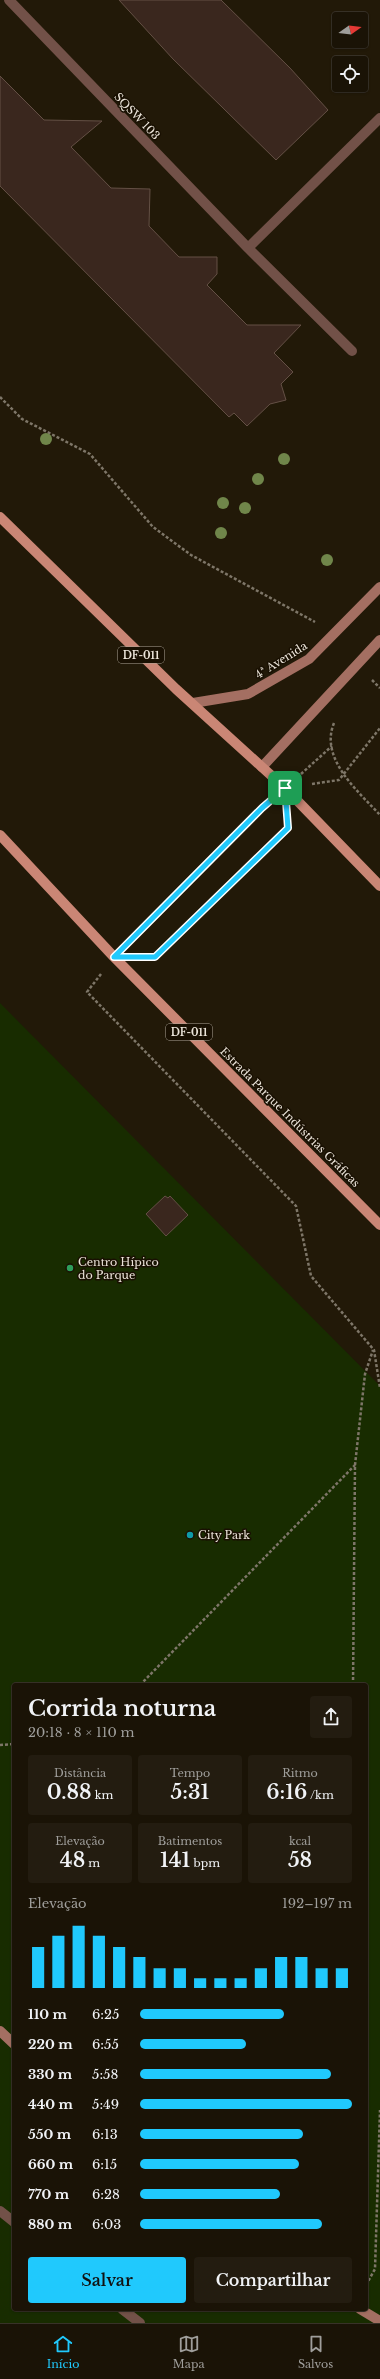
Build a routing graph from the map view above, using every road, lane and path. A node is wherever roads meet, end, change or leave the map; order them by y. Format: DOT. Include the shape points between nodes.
graph roads {
  1 [pos="8,0"];
  2 [pos="380,118"];
  3 [pos="248,248"];
  4 [pos="352,351"];
  5 [pos="0,397"];
  6 [pos="0,517"];
  7 [pos="380,587"];
  8 [pos="332,637"];
  9 [pos="380,640"];
  10 [pos="193,703"];
  11 [pos="336,719"];
  12 [pos="380,728"];
  13 [pos="332,746"];
  14 [pos="262,767"];
  15 [pos="344,775"];
  16 [pos="285,788"];
  17 [pos="380,815"];
  18 [pos="0,835"];
  19 [pos="380,886"];
  20 [pos="114,957"];
  21 [pos="380,1225"];
  22 [pos="374,1350"];
  23 [pos="380,1388"];
  24 [pos="355,1465"];
  25 [pos="142,1683"];
  26 [pos="353,1683"];
  27 [pos="12,1744"];
  28 [pos="0,1745"];
  29 [pos="0,2031"];
  30 [pos="12,2042"];
  31 [pos="380,2110"];
  32 [pos="0,2211"];
  33 [pos="12,2220"];
  34 [pos="368,2281"];
  35 [pos="125,2311"];
  36 [pos="363,2311"];
  37 [pos="380,2321"];
  38 [pos="140,2323"];
  1 -- 3 [label="street, SQSW 103"];
  2 -- 3 [label="street"];
  3 -- 4 [label="street, SQSW 103"];
  5 -- 8 [label="path" via="22,419 90,454 153,527 185,550 317,623"];
  6 -- 10 [label="main road, DF-011"];
  7 -- 8 [label="main road, 4ª Avenida"];
  8 -- 10 [label="main road, 4ª Avenida" via="309,660 248,694"];
  9 -- 14 [label="main road"];
  10 -- 14 [label="main road, DF-011"];
  11 -- 13 [label="path"];
  12 -- 15 [label="path"];
  13 -- 15 [label="path" via="336,762"];
  13 -- 16 [label="path"];
  14 -- 16 [label="main road, DF-011"];
  15 -- 16 [label="path" via="340,780"];
  15 -- 17 [label="path"];
  16 -- 19 [label="main road, DF-011"];
  16 -- 20 [label="path"];
  16 -- 20 [label="path" via="288,828 155,957"];
  18 -- 20 [label="main road, Estrada Parque Indústrias Gráficas / DF-011"];
  20 -- 21 [label="main road, Estrada Parque Indústrias Gráficas / DF-011"];
  20 -- 22 [label="path" via="86,992 296,1206 311,1276"];
  22 -- 23 [label="path"];
  22 -- 24 [label="path" via="365,1374"];
  24 -- 25 [label="path"];
  24 -- 26 [label="path"];
  27 -- 28 [label="path"];
  29 -- 30 [label="main road"];
  31 -- 34 [label="path" via="375,2269"];
  32 -- 33 [label="street"];
  35 -- 38 [label="street"];
  36 -- 37 [label="main road"];
}
